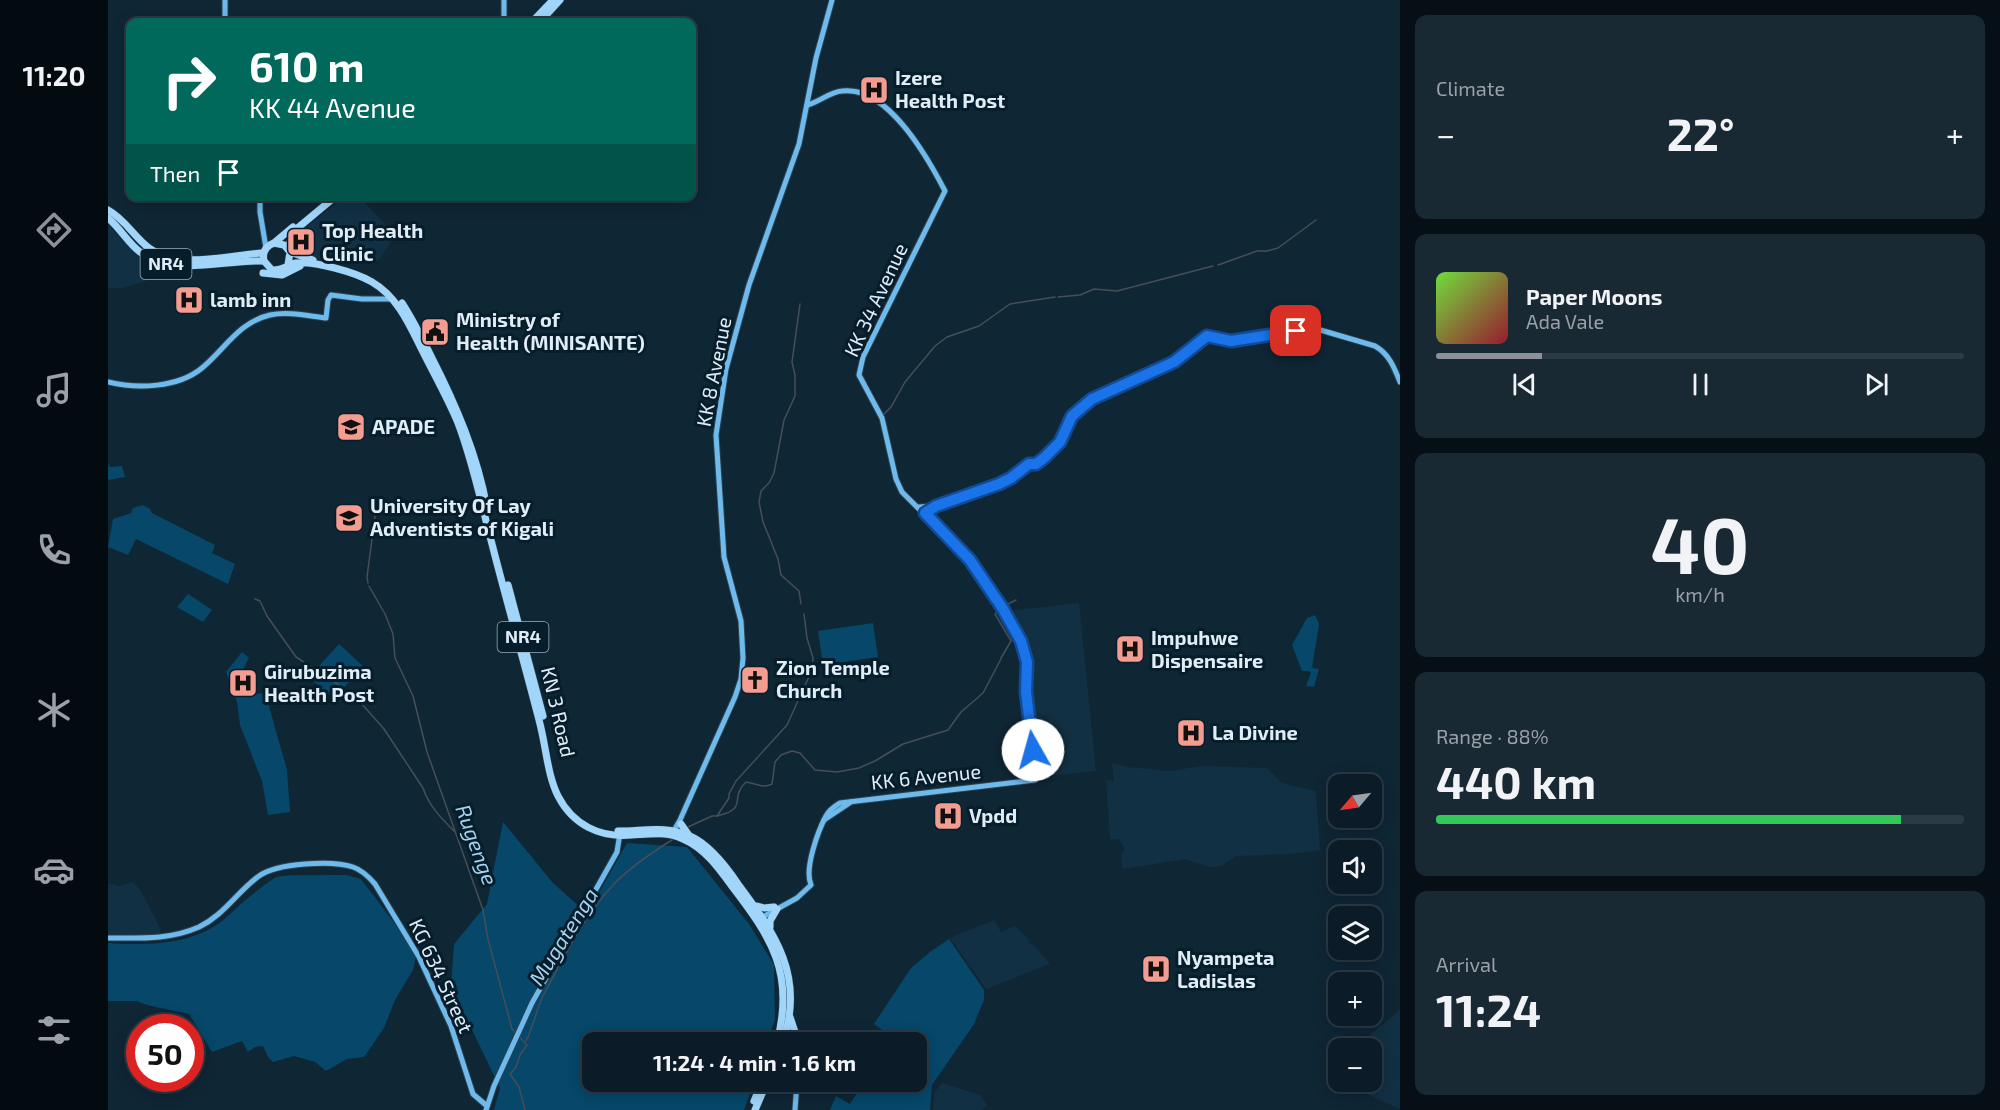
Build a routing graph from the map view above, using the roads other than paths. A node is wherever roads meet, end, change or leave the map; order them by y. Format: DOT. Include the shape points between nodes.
graph roads {
  1 [pos="225,0"];
  2 [pos="504,0"];
  3 [pos="553,0"];
  4 [pos="560,0"];
  5 [pos="832,0"];
  6 [pos="225,18"];
  7 [pos="504,18"];
  8 [pos="536,18"];
  9 [pos="544,18"];
  10 [pos="807,105"];
  11 [pos="260,201"];
  12 [pos="323,201"];
  13 [pos="330,201"];
  14 [pos="108,210"];
  15 [pos="108,218"];
  16 [pos="274,243"];
  17 [pos="265,250"];
  18 [pos="289,250"];
  19 [pos="242,258"];
  20 [pos="264,261"];
  21 [pos="312,263"];
  22 [pos="288,265"];
  23 [pos="263,273"];
  24 [pos="390,293"];
  25 [pos="108,381"];
  26 [pos="1400,382"];
  27 [pos="936,506"];
  28 [pos="919,507"];
  29 [pos="925,513"];
  30 [pos="1035,780"];
  31 [pos="680,822"];
  32 [pos="662,828"];
  33 [pos="620,834"];
  34 [pos="676,834"];
  35 [pos="693,837"];
  36 [pos="755,905"];
  37 [pos="776,908"];
  38 [pos="760,917"];
  39 [pos="770,927"];
  40 [pos="108,938"];
  41 [pos="783,1012"];
  42 [pos="791,1027"];
  43 [pos="779,1032"];
  44 [pos="788,1032"];
  45 [pos="793,1032"];
  46 [pos="758,1092"];
  47 [pos="763,1092"];
  48 [pos="796,1092"];
  49 [pos="486,1108"];
  50 [pos="751,1110"];
  51 [pos="755,1110"];
  52 [pos="795,1110"];
  1 -- 6 [label="main road"];
  2 -- 7 [label="main road"];
  3 -- 8 [label="highway"];
  4 -- 9 [label="highway"];
  5 -- 10 [label="main road, KK 8 Avenue"];
  10 -- 28 [label="main road, KK 34 Avenue" via="841,91 864,93 910,133 945,191 858,370 882,418 897,481"];
  10 -- 31 [label="main road, KK 8 Avenue" via="799,144 732,343 716,435 724,557 743,638 741,679"];
  11 -- 17 [label="main road"];
  12 -- 16 [label="highway"];
  13 -- 18 [label="highway" via="294,231"];
  14 -- 19 [label="highway, NR4" via="146,246 166,257"];
  15 -- 19 [label="highway, NR4" via="138,250 159,263 188,266"];
  16 -- 17 [label="highway, NR4"];
  16 -- 18 [label="highway" via="284,244"];
  17 -- 19 [label="highway, NR4"];
  17 -- 20 [label="highway"];
  18 -- 21 [label="highway"];
  18 -- 22 [label="highway"];
  19 -- 20 [label="highway, NR4"];
  20 -- 22 [label="highway, NR4" via="276,271"];
  21 -- 22 [label="highway"];
  21 -- 23 [label="highway" via="282,275"];
  21 -- 24 [label="highway, KN 3 Road / NR4" via="358,271"];
  24 -- 25 [label="main road" via="380,299 331,295 326,318 271,315 243,327 201,369 186,377 135,386"];
  24 -- 33 [label="highway, KN 3 Road / NR4" via="411,318 471,444 524,639 560,793 574,813 588,823"];
  26 -- 27 [label="main road" via="1381,349 1317,329 1231,341 1207,336 1174,362 1092,399 1072,416 1060,442 1036,464 1029,464 999,484"];
  27 -- 28 [label="main road"];
  27 -- 29 [label="main road"];
  28 -- 29 [label="main road, KK 34 Avenue"];
  29 -- 30 [label="main road, KK 34 Avenue" via="970,560 1021,641 1027,662 1026,692"];
  30 -- 37 [label="main road, KK 6 Avenue" via="840,803 827,814 817,838 811,860 811,885"];
  31 -- 32 [label="highway"];
  31 -- 34 [label="main road, KK 8 Avenue"];
  31 -- 35 [label="highway"];
  32 -- 33 [label="highway, KN 3 Road / NR4"];
  32 -- 34 [label="highway, KN 3 Road / NR4"];
  33 -- 34 [label="highway, KN 3 Road / NR4"];
  33 -- 49 [label="main road" via="612,862 532,1004"];
  34 -- 35 [label="highway, KN 3 Road / NR4"];
  34 -- 38 [label="highway, KN 3 Road / NR4" via="704,853"];
  35 -- 36 [label="highway, KN 3 Road / NR4" via="723,864"];
  36 -- 37 [label="highway"];
  36 -- 38 [label="highway, KN 3 Road / NR4"];
  37 -- 38 [label="main road, KK 6 Avenue"];
  37 -- 39 [label="highway"];
  38 -- 39 [label="highway, KN 3 Road / NR4"];
  38 -- 41 [label="highway, NR4" via="777,957"];
  39 -- 42 [label="highway, KN 3 Road / NR4" via="785,961"];
  40 -- 49 [label="main road, KG 634 Street" via="166,937 189,931 216,917 259,877 279,867 353,867 375,884 409,938 451,1026 473,1094"];
  41 -- 42 [label="main road"];
  41 -- 43 [label="highway, NR4"];
  42 -- 44 [label="highway, KN 3 Road / NR4"];
  42 -- 45 [label="main road"];
  46 -- 50 [label="highway"];
  47 -- 51 [label="highway"];
  48 -- 52 [label="main road"];
}
